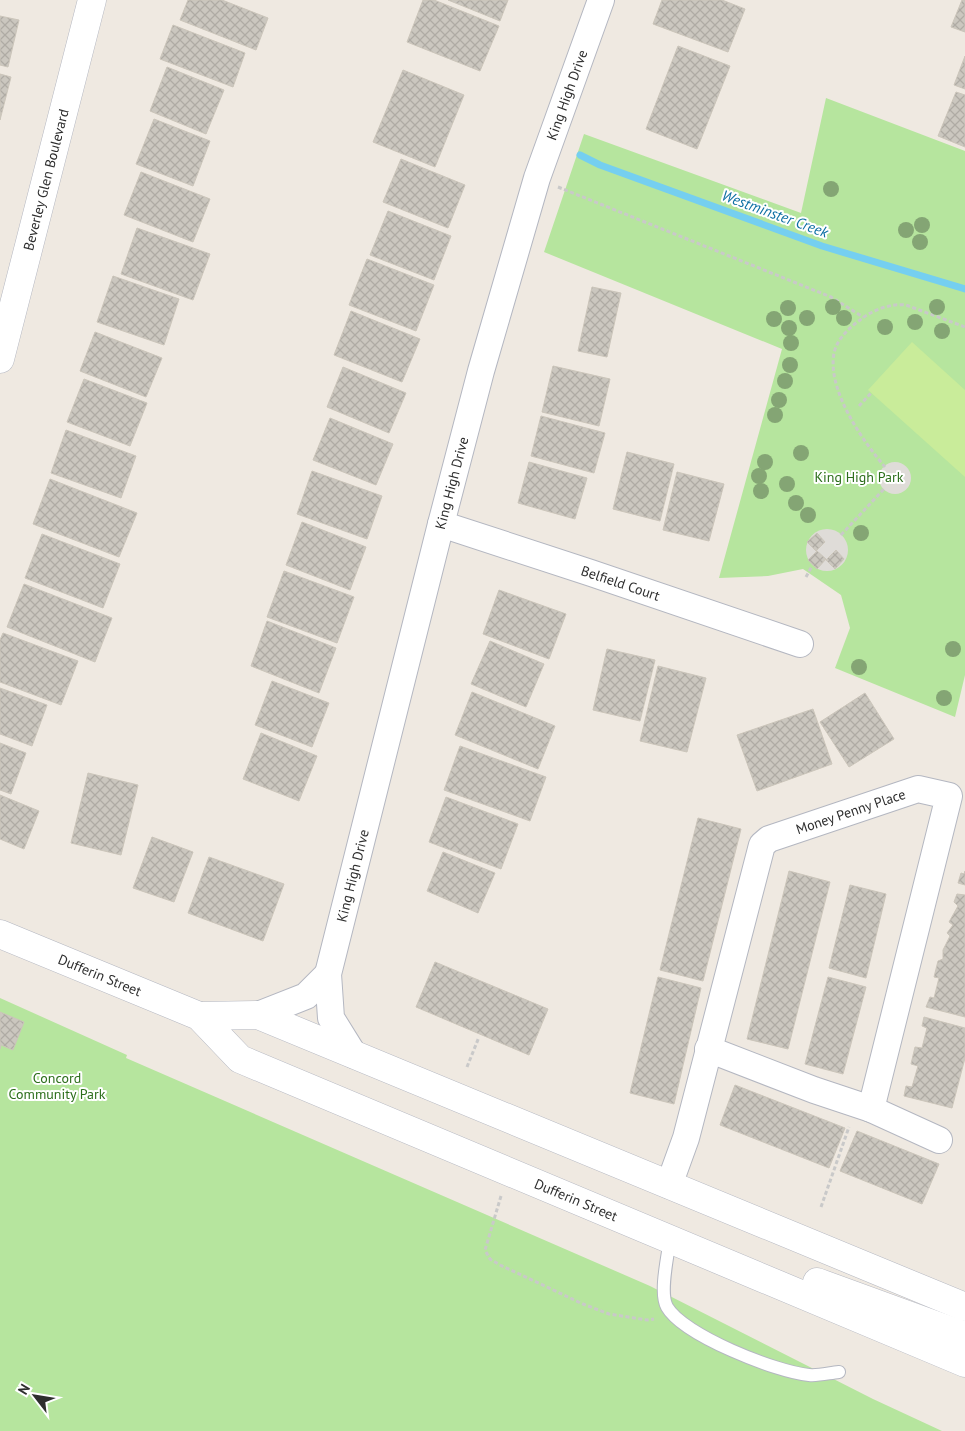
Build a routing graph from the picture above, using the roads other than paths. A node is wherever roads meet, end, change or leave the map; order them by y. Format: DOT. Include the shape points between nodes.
graph roads {
  1 [pos="92,0"];
  2 [pos="602,0"];
  3 [pos="0,359"];
  4 [pos="441,524"];
  5 [pos="800,644"];
  6 [pos="0,934"];
  7 [pos="328,974"];
  8 [pos="258,1015"];
  9 [pos="199,1016"];
  10 [pos="708,1049"];
  11 [pos="354,1055"];
  12 [pos="865,1106"];
  13 [pos="939,1140"];
  14 [pos="669,1185"];
  15 [pos="679,1243"];
  16 [pos="965,1307"];
  17 [pos="965,1336"];
  18 [pos="965,1363"];
  19 [pos="839,1372"];
  1 -- 3 [label="main road, Beverley Glen Boulevard"];
  2 -- 4 [label="street, King High Drive" via="537,178"];
  4 -- 5 [label="street, Belfield Court"];
  4 -- 7 [label="street, King High Drive"];
  6 -- 9 [label="main road, Dufferin Street"];
  7 -- 8 [label="street" via="306,996"];
  7 -- 11 [label="street, King High Drive" via="332,1018"];
  8 -- 9 [label="main road, Dufferin Street"];
  8 -- 11 [label="main road, Dufferin Street"];
  9 -- 15 [label="main road, Dufferin Street" via="240,1058"];
  10 -- 12 [label="street"];
  10 -- 12 [label="street, Money Penny Place" via="762,845 769,839 918,788 949,796"];
  10 -- 14 [label="street, Money Penny Place" via="684,1145"];
  11 -- 14 [label="main road, Dufferin Street"];
  12 -- 13 [label="street"];
  14 -- 16 [label="main road, Dufferin Street"];
  15 -- 17 [label="main road" via="816,1282"];
  15 -- 18 [label="main road, Dufferin Street"];
  15 -- 19 [label="lane" via="664,1288 667,1308 676,1317 699,1334 757,1362 809,1376"];
}
